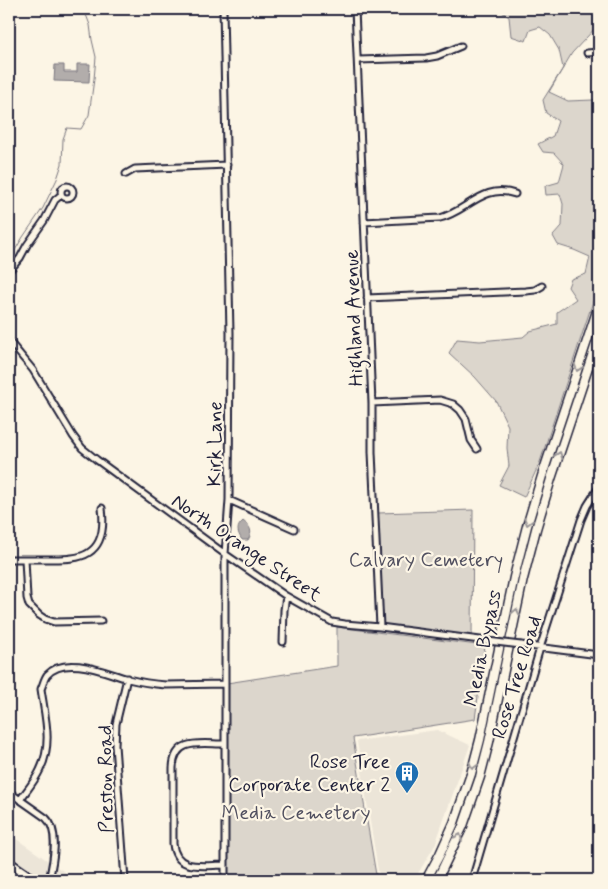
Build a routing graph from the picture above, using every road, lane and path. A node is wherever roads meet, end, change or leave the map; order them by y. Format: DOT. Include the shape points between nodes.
graph roads {
  1 [pos="223,9"];
  2 [pos="356,9"];
  3 [pos="461,46"];
  4 [pos="587,52"];
  5 [pos="599,52"];
  6 [pos="358,60"];
  7 [pos="226,165"];
  8 [pos="126,174"];
  9 [pos="515,194"];
  10 [pos="61,195"];
  11 [pos="364,222"];
  12 [pos="9,270"];
  13 [pos="542,286"];
  14 [pos="368,298"];
  15 [pos="599,305"];
  16 [pos="599,334"];
  17 [pos="9,341"];
  18 [pos="372,403"];
  19 [pos="477,449"];
  20 [pos="599,487"];
  21 [pos="229,500"];
  22 [pos="102,508"];
  23 [pos="294,529"];
  24 [pos="225,554"];
  25 [pos="9,559"];
  26 [pos="25,559"];
  27 [pos="286,596"];
  28 [pos="101,621"];
  29 [pos="380,627"];
  30 [pos="283,642"];
  31 [pos="540,648"];
  32 [pos="599,655"];
  33 [pos="127,678"];
  34 [pos="225,684"];
  35 [pos="224,744"];
  36 [pos="9,792"];
  37 [pos="20,800"];
  38 [pos="9,862"];
  39 [pos="224,865"];
  40 [pos="35,880"];
  41 [pos="49,880"];
  42 [pos="124,880"];
  43 [pos="225,880"];
  44 [pos="426,880"];
  45 [pos="437,880"];
  46 [pos="472,880"];
  1 -- 7 [label="street, Kirk Lane"];
  2 -- 6 [label="street, Highland Avenue"];
  3 -- 6 [label="street" via="426,58"];
  4 -- 5 [label="street"];
  6 -- 11 [label="street, Highland Avenue"];
  7 -- 8 [label="street" via="135,169"];
  7 -- 21 [label="street, Kirk Lane"];
  9 -- 11 [label="street" via="497,191 486,194 440,218"];
  10 -- 12 [label="street"];
  11 -- 14 [label="street, Highland Avenue"];
  13 -- 14 [label="street" via="526,291"];
  14 -- 18 [label="street, Highland Avenue"];
  15 -- 44 [label="highway, Media Bypass, one-way" via="526,526 471,774 454,823"];
  45 -- 16 [label="highway, Media Bypass, one-way" via="463,826 480,777 536,529"];
  17 -- 24 [label="street, North Orange Street" via="33,370 82,448"];
  18 -- 19 [label="street" via="440,400 453,404 466,419 470,440"];
  18 -- 29 [label="street, Highland Avenue"];
  20 -- 31 [label="street, Rose Tree Road" via="581,520"];
  21 -- 23 [label="street"];
  21 -- 24 [label="street, Kirk Lane"];
  22 -- 26 [label="street" via="102,534 92,550 73,558"];
  24 -- 27 [label="street, North Orange Street"];
  24 -- 34 [label="street, Kirk Lane"];
  25 -- 26 [label="street"];
  26 -- 28 [label="street" via="27,598 39,615 54,622"];
  27 -- 29 [label="street, North Orange Street" via="332,622"];
  27 -- 30 [label="street"];
  29 -- 31 [label="street, North Orange Street, bridge"];
  31 -- 32 [label="street, North Orange Street"];
  31 -- 46 [label="street, Rose Tree Road"];
  33 -- 34 [label="street" via="166,685"];
  33 -- 37 [label="street" via="81,666 60,667 47,675 42,689 47,751 40,771"];
  33 -- 42 [label="street, Preston Road" via="116,724"];
  34 -- 35 [label="street, Kirk Lane"];
  35 -- 39 [label="street, Kirk Lane"];
  35 -- 39 [label="street" via="183,746 173,760 173,844 176,856 186,864"];
  36 -- 37 [label="street"];
  37 -- 41 [label="street" via="46,818 53,827"];
  38 -- 40 [label="main road"];
  39 -- 43 [label="street, Kirk Lane"];
}
